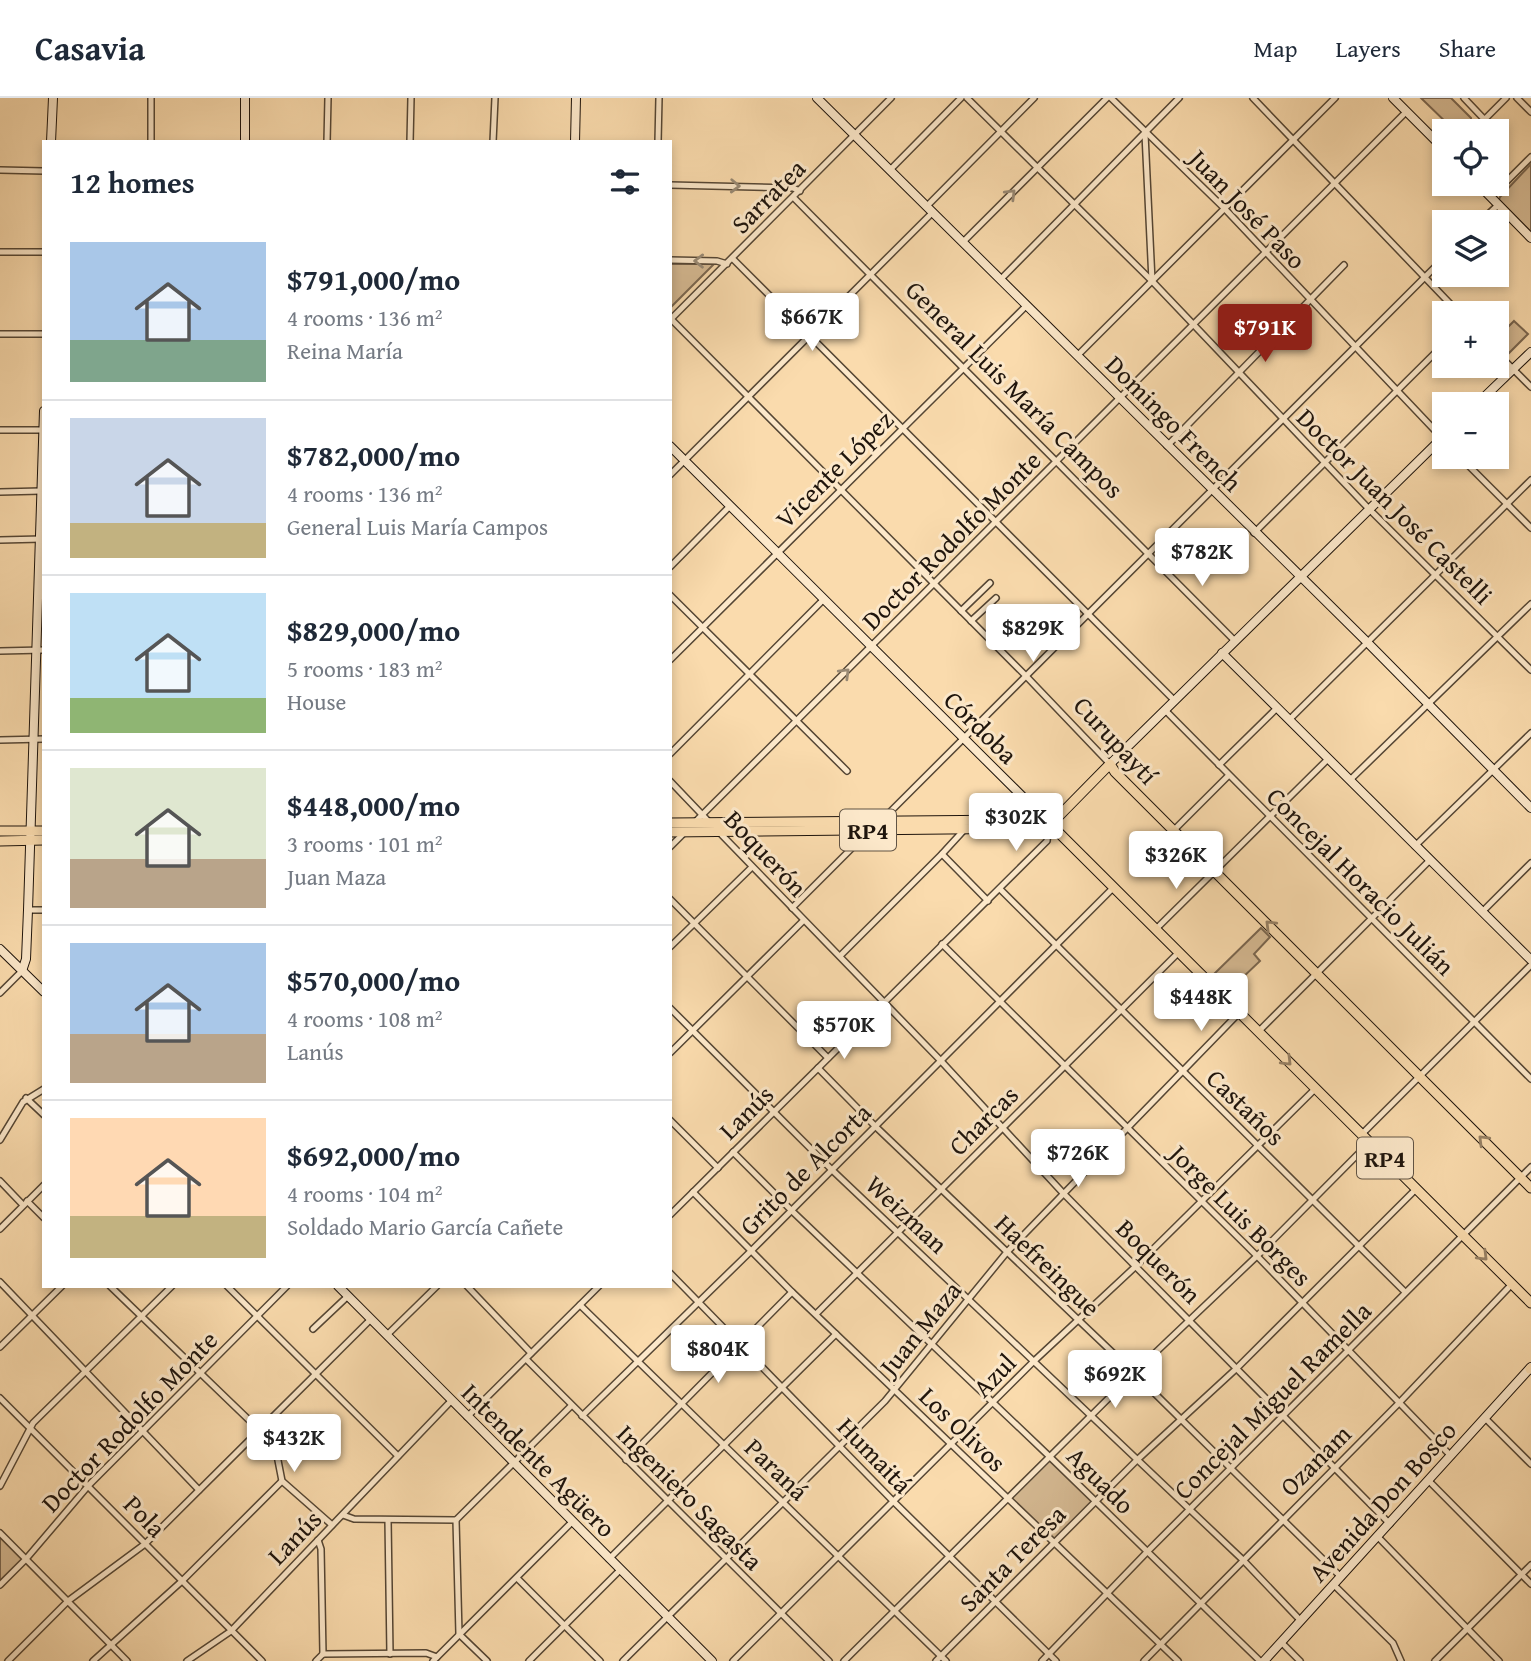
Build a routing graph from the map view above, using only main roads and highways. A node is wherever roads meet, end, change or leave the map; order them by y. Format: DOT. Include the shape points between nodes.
graph roads {
  1 [pos="672,823"];
  2 [pos="1049,823"];
  3 [pos="714,827"];
  4 [pos="0,831"];
  5 [pos="42,832"];
  6 [pos="672,832"];
  7 [pos="30,836"];
  8 [pos="42,839"];
  9 [pos="0,841"];
  10 [pos="1531,1188"];
  11 [pos="1531,1303"];
  1 -- 3 [label="main road, RP4"];
  2 -- 3 [label="main road, RP4"];
  2 -- 3 [label="main road, RP4" via="1035,828 964,830"];
  10 -- 2 [label="main road, Curupaytí, one-way" via="1110,764"];
  2 -- 11 [label="main road, Córdoba / RP4, one-way"];
  3 -- 6 [label="main road, RP4"];
  4 -- 7 [label="main road"];
  5 -- 7 [label="main road"];
  7 -- 8 [label="main road"];
  7 -- 9 [label="main road"];
}
